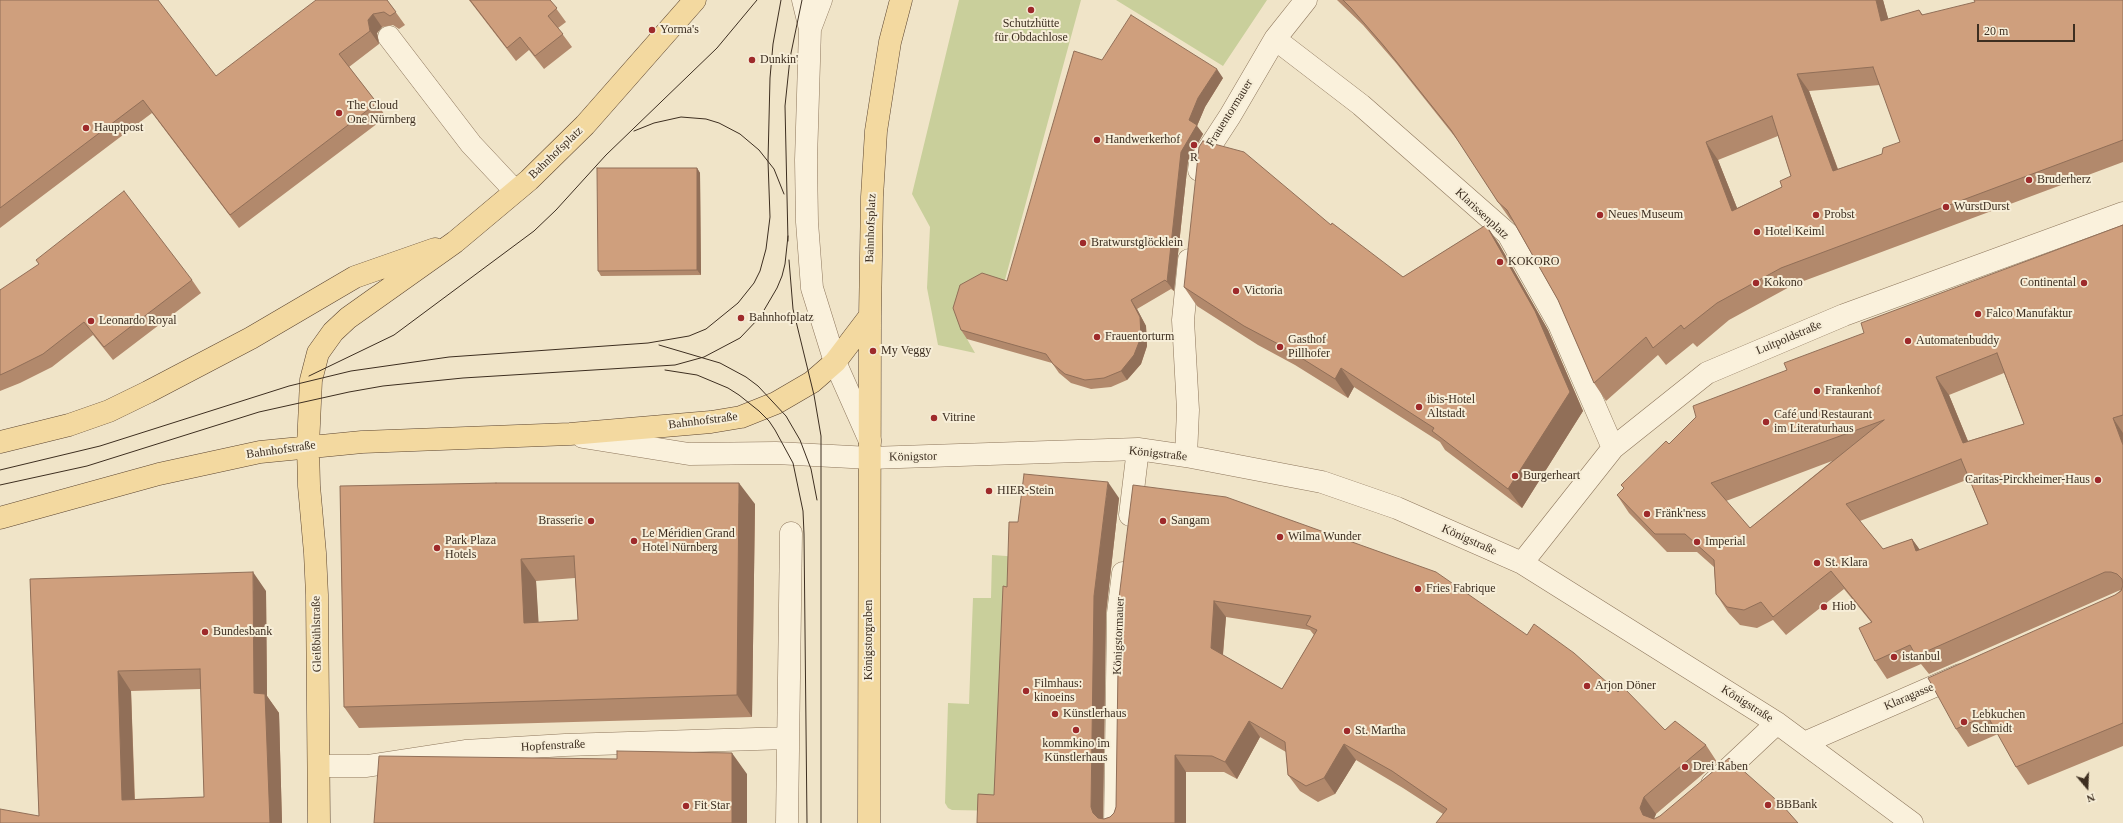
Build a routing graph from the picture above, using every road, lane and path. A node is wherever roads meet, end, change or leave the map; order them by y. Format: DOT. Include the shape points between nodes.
graph roads {
  1 [pos="695,0"];
  2 [pos="803,0"];
  3 [pos="821,0"];
  4 [pos="901,0"];
  5 [pos="1306,0"];
  6 [pos="810,29"];
  7 [pos="389,37"];
  8 [pos="1275,39"];
  9 [pos="516,192"];
  10 [pos="1196,193"];
  11 [pos="2123,213"];
  12 [pos="1191,241"];
  13 [pos="455,242"];
  14 [pos="870,316"];
  15 [pos="835,362"];
  16 [pos="570,434"];
  17 [pos="0,442"];
  18 [pos="308,446"];
  19 [pos="1613,448"];
  20 [pos="870,449"];
  21 [pos="1138,449"];
  22 [pos="956,455"];
  23 [pos="1186,456"];
  24 [pos="0,518"];
  25 [pos="791,534"];
  26 [pos="1522,563"];
  27 [pos="1978,667"];
  28 [pos="1777,722"];
  29 [pos="788,738"];
  30 [pos="1804,743"];
  31 [pos="319,766"];
  32 [pos="1697,796"];
  33 [pos="319,823"];
  34 [pos="787,823"];
  35 [pos="869,823"];
  36 [pos="1115,823"];
  37 [pos="1912,823"];
  1 -- 9 [label="main road, Bahnhofsplatz" via="585,125"];
  2 -- 6 [label="street"];
  3 -- 6 [label="street"];
  4 -- 14 [label="main road, Bahnhofsplatz" via="887,58 876,131 870,226"];
  5 -- 8 [label="street, Frauentormauer"];
  6 -- 15 [label="street" via="807,222 812,288"];
  7 -- 9 [label="street" via="471,144"];
  8 -- 10 [label="street, Frauentormauer" via="1200,162"];
  8 -- 19 [label="street, Klarissenplatz" via="1361,105 1508,234 1559,324"];
  9 -- 13 [label="main road, Bahnhofsplatz"];
  11 -- 19 [label="street, Luitpoldstraße" via="1844,315 1707,373"];
  12 -- 23 [label="street" via="1183,320 1188,410"];
  13 -- 17 [label="main road, Bahnhofsplatz" via="355,277 215,358 109,411 69,425"];
  13 -- 18 [label="main road, Bahnhofsplatz" via="348,318 321,346 311,375"];
  14 -- 15 [label="main road, Bahnhofstraße"];
  14 -- 20 [label="main road, Bahnhofsplatz"];
  15 -- 16 [label="main road, Bahnhofstraße" via="793,394 759,411 741,416 711,422"];
  15 -- 20 [label="street"];
  16 -- 18 [label="main road, Bahnhofstraße"];
  16 -- 20 [label="street, Bahnhofstraße" via="689,454 776,454"];
  18 -- 24 [label="main road, Bahnhofstraße" via="218,460"];
  18 -- 31 [label="main road, Gleißbühlstraße" via="308,486 317,595"];
  19 -- 26 [label="street, Luitpoldstraße"];
  20 -- 22 [label="street, Königstor"];
  20 -- 35 [label="main road, Königstorgraben"];
  21 -- 22 [label="street, Königstraße"];
  21 -- 23 [label="street, Königstraße"];
  21 -- 36 [label="street, Königstormauer" via="1118,613"];
  23 -- 26 [label="street, Königstraße" via="1322,482 1397,508"];
  25 -- 29 [label="street"];
  26 -- 28 [label="street, Königstraße"];
  27 -- 30 [label="street, Klaragasse"];
  28 -- 30 [label="street, Königstraße"];
  28 -- 32 [label="street"];
  29 -- 31 [label="street, Hopfenstraße" via="565,745 465,751 368,766"];
  29 -- 34 [label="street"];
  30 -- 37 [label="street, Königstraße"];
  31 -- 33 [label="main road, Gleißbühlstraße"];
}
